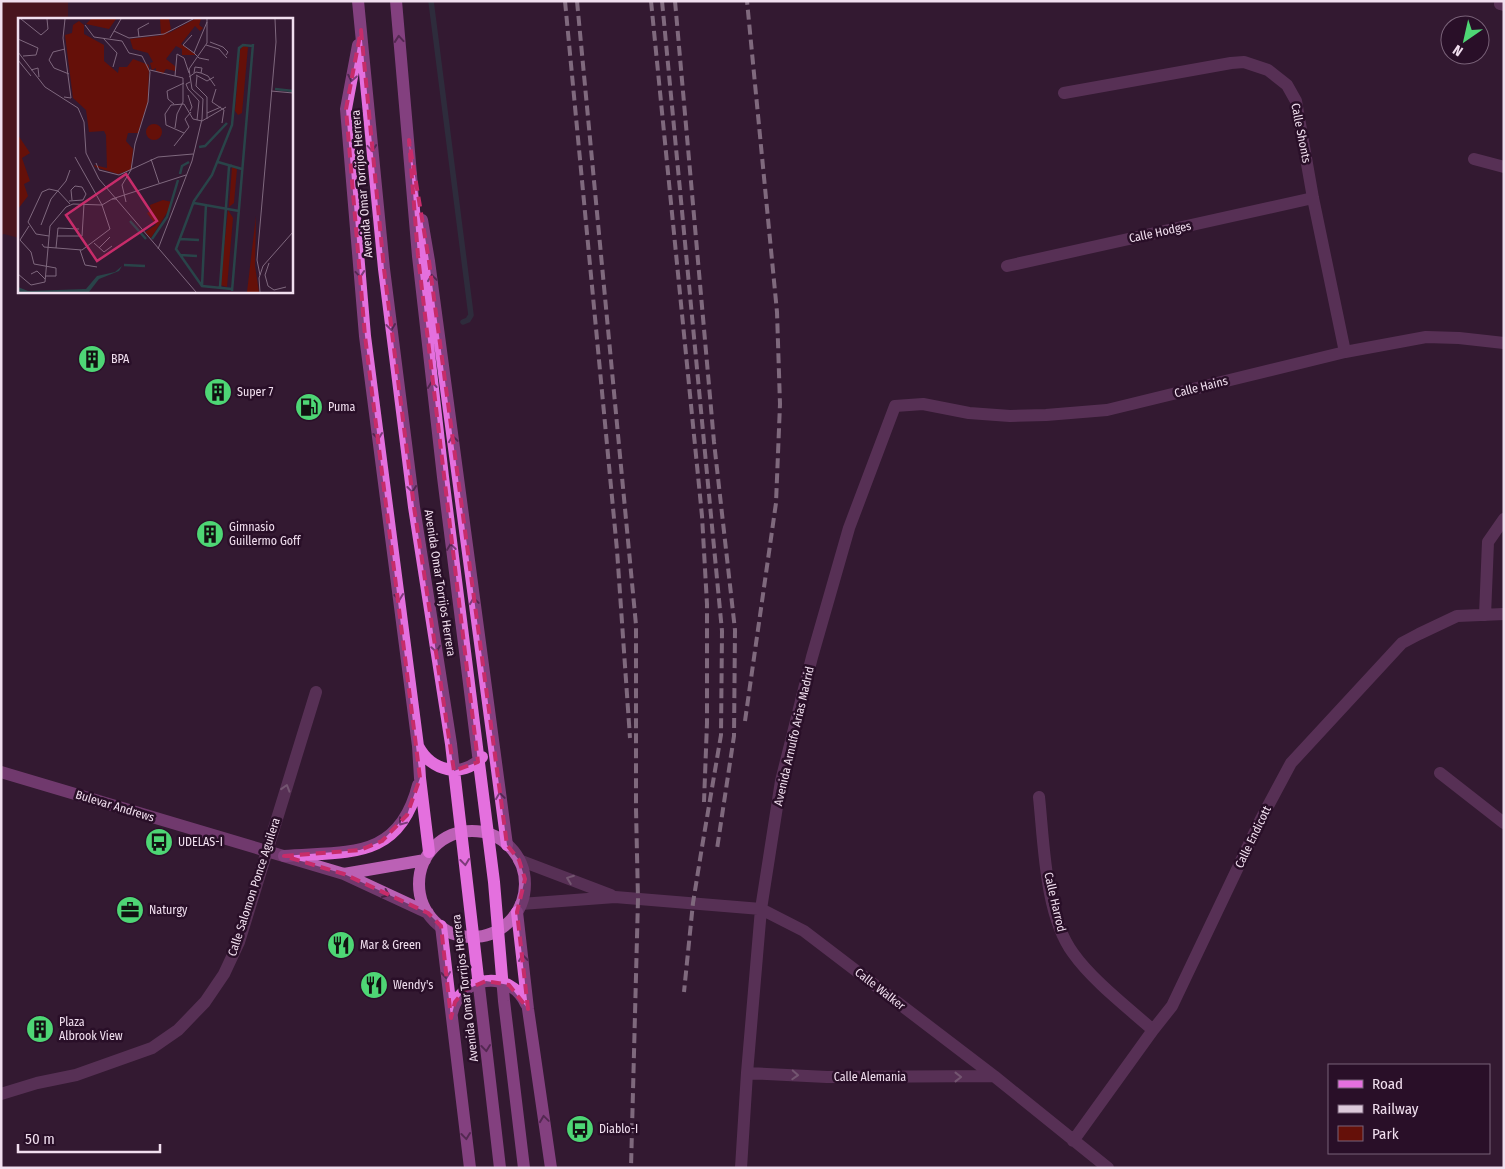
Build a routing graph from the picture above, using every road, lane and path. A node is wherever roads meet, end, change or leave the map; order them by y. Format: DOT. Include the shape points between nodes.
graph roads {
  1 [pos="358,1"];
  2 [pos="396,1"];
  3 [pos="361,30"];
  4 [pos="1064,93"];
  5 [pos="409,140"];
  6 [pos="1474,159"];
  7 [pos="1504,167"];
  8 [pos="1314,198"];
  9 [pos="1007,266"];
  10 [pos="1504,343"];
  11 [pos="1345,352"];
  12 [pos="895,406"];
  13 [pos="1504,519"];
  14 [pos="1485,614"];
  15 [pos="1504,614"];
  16 [pos="316,692"];
  17 [pos="492,734"];
  18 [pos="418,746"];
  19 [pos="1,772"];
  20 [pos="1440,773"];
  21 [pos="420,778"];
  22 [pos="1039,797"];
  23 [pos="1504,823"];
  24 [pos="507,845"];
  25 [pos="267,851"];
  26 [pos="284,856"];
  27 [pos="427,856"];
  28 [pos="519,860"];
  29 [pos="344,874"];
  30 [pos="615,897"];
  31 [pos="519,908"];
  32 [pos="761,910"];
  33 [pos="428,913"];
  34 [pos="441,926"];
  35 [pos="528,1009"];
  36 [pos="451,1018"];
  37 [pos="1153,1030"];
  38 [pos="746,1073"];
  39 [pos="994,1076"];
  40 [pos="1,1094"];
  41 [pos="1073,1141"];
  42 [pos="470,1168"];
  43 [pos="500,1168"];
  44 [pos="524,1168"];
  45 [pos="551,1168"];
  46 [pos="740,1168"];
  47 [pos="1108,1168"];
  1 -- 3 [label="main road, Avenida Omar Torrijos Herrera"];
  5 -- 2 [label="main road, Avenida Omar Torrijos Herrera, one-way"];
  3 -- 18 [label="main road, one-way" via="346,110 366,336"];
  3 -- 43 [label="main road, Avenida Omar Torrijos Herrera, one-way" via="385,279 414,507 451,744"];
  4 -- 8 [label="street, Calle Shonts" via="1231,63 1244,62 1268,70 1287,85 1296,101"];
  17 -- 5 [label="main road, one-way" via="429,262"];
  44 -- 5 [label="main road, Avenida Omar Torrijos Herrera, one-way" via="494,882 418,256"];
  6 -- 7 [label="street"];
  8 -- 9 [label="street, Calle Hodges"];
  8 -- 11 [label="street, Calle Shonts"];
  10 -- 11 [label="street, Calle Hains" via="1426,336"];
  11 -- 12 [label="street, Calle Hains" via="1107,410 1001,416 923,404"];
  12 -- 32 [label="street, Avenida Arnulfo Arias Madrid" via="849,528 812,656 781,781"];
  13 -- 14 [label="street" via="1488,542"];
  14 -- 15 [label="street, Calle Endicott"];
  14 -- 37 [label="street, Calle Endicott" via="1457,616 1402,643 1291,763 1172,1006"];
  25 -- 16 [label="street, Calle Salomon Ponce Aguilera, one-way"];
  17 -- 18 [label="main road" via="480,760 460,770 438,767 426,759"];
  24 -- 17 [label="main road, one-way"];
  18 -- 21 [label="main road"];
  19 -- 25 [label="street, Bulevar Andrews"];
  20 -- 23 [label="street"];
  21 -- 26 [label="main road, one-way" via="407,814 394,832 382,841 360,850"];
  21 -- 27 [label="main road"];
  22 -- 37 [label="street, Calle Harrod" via="1050,893 1060,932 1072,953 1090,973"];
  24 -- 27 [label="street" via="488,834 466,831 444,839"];
  24 -- 28 [label="street"];
  25 -- 26 [label="street, Bulevar Andrews"];
  25 -- 40 [label="street, Calle Salomon Ponce Aguilera" via="239,942 224,974 205,1002 178,1030 152,1048 76,1075"];
  26 -- 29 [label="street, Bulevar Andrews"];
  27 -- 29 [label="street, Bulevar Andrews"];
  27 -- 33 [label="street" via="420,873 420,890"];
  30 -- 28 [label="street, Calle Walker, one-way"];
  28 -- 31 [label="street" via="525,879"];
  29 -- 33 [label="street, Bulevar Andrews, one-way"];
  30 -- 31 [label="street, Calle Walker"];
  30 -- 32 [label="street, Calle Walker"];
  31 -- 34 [label="street" via="506,924 491,933 474,937 456,934"];
  35 -- 31 [label="main road, one-way"];
  32 -- 38 [label="street, Avenida Arnulfo Arias Madrid"];
  32 -- 39 [label="street, Calle Walker" via="804,930"];
  33 -- 34 [label="street"];
  34 -- 36 [label="main road, one-way"];
  35 -- 36 [label="main road" via="515,990 501,982 486,981 464,990 455,1002"];
  45 -- 35 [label="main road, one-way"];
  36 -- 42 [label="main road, one-way"];
  37 -- 41 [label="street, Calle Endicott"];
  38 -- 39 [label="street, Calle Alemania, one-way" via="827,1077"];
  38 -- 46 [label="street, Avenida Arnulfo Arias Madrid"];
  39 -- 41 [label="street, Calle Walker"];
  41 -- 47 [label="street, Calle Walker"];
}
